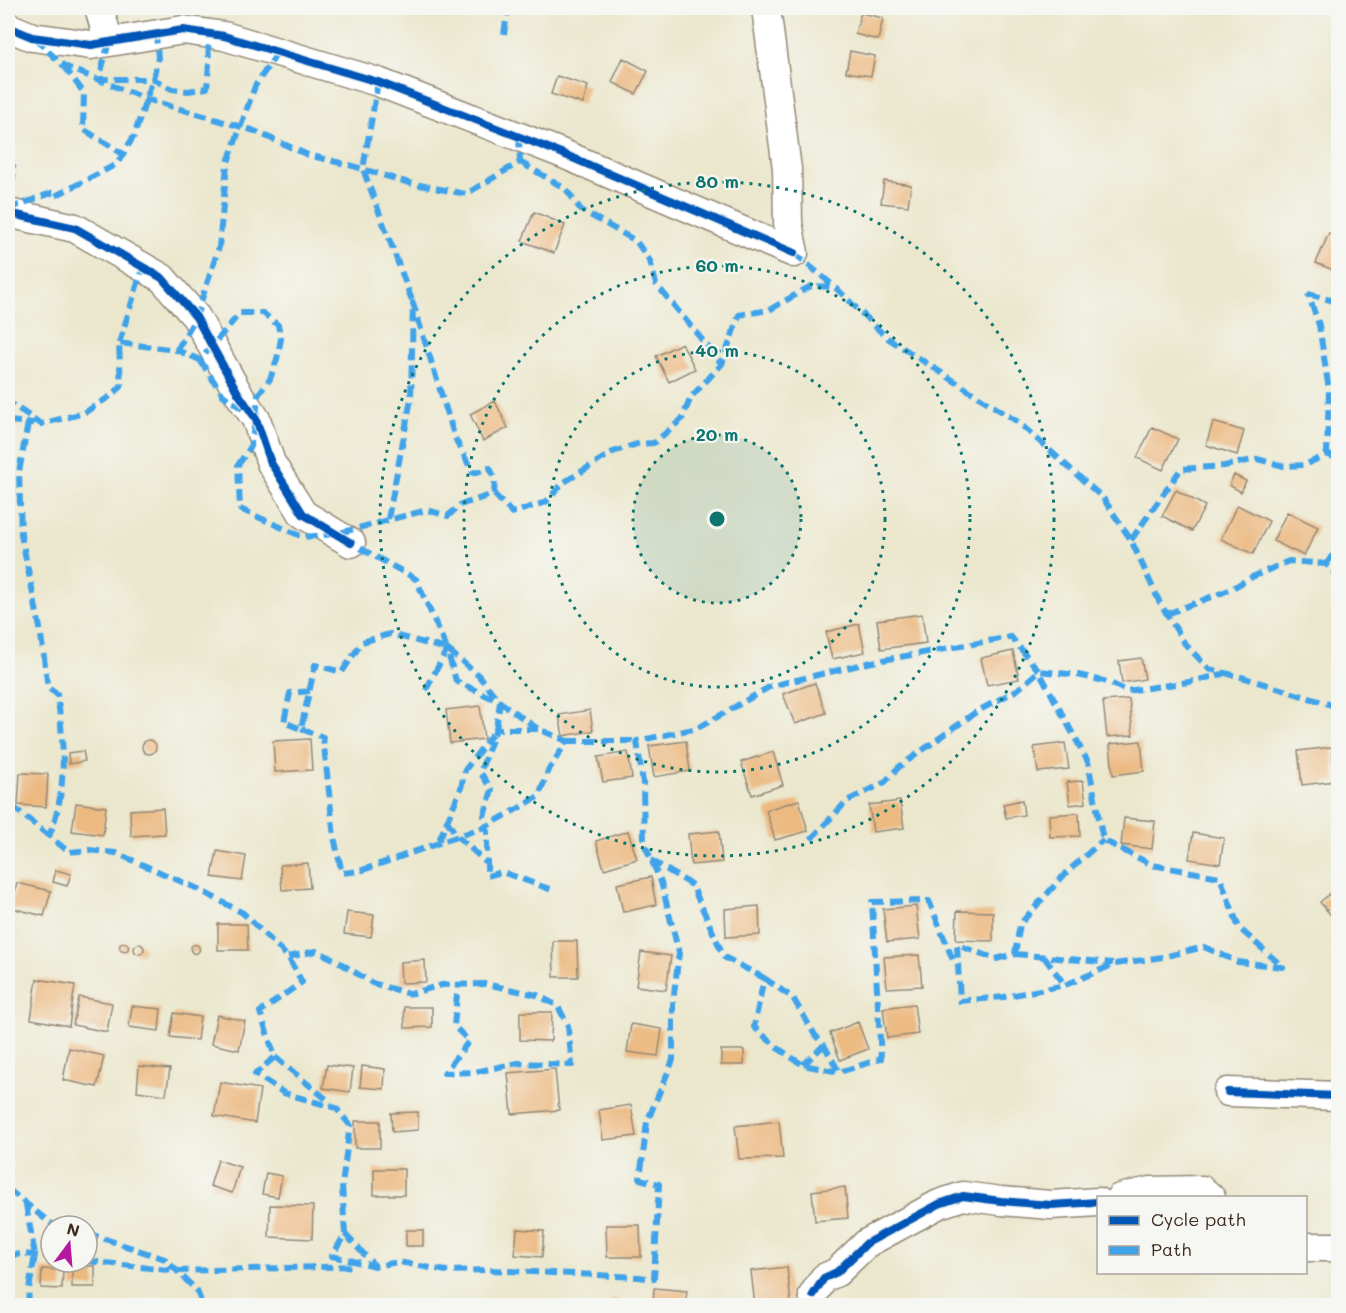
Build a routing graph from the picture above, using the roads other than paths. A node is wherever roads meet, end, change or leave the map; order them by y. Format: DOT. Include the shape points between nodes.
graph roads {
  1 [pos="99,8"];
  2 [pos="766,8"];
  3 [pos="8,27"];
  4 [pos="110,42"];
  5 [pos="8,213"];
  6 [pos="351,543"];
  7 [pos="1228,1092"];
  8 [pos="1338,1096"];
  9 [pos="1125,1196"];
  10 [pos="1210,1196"];
  11 [pos="1097,1202"];
  12 [pos="1338,1246"];
  13 [pos="1307,1247"];
  14 [pos="813,1295"];
  1 -- 4 [label="street"];
  2 -- 4 [label="street" via="794,253 561,153 378,82 224,36 183,30"];
  3 -- 4 [label="street" via="32,37 91,45"];
  5 -- 6 [label="street" via="75,228 162,278 196,317 256,419 271,463 303,514"];
  7 -- 8 [label="street"];
  9 -- 10 [label="street" via="1150,1191 1202,1190"];
  11 -- 14 [label="street" via="1051,1204 963,1196 939,1204 867,1243 837,1272 824,1278"];
  12 -- 13 [label="street"];
}
